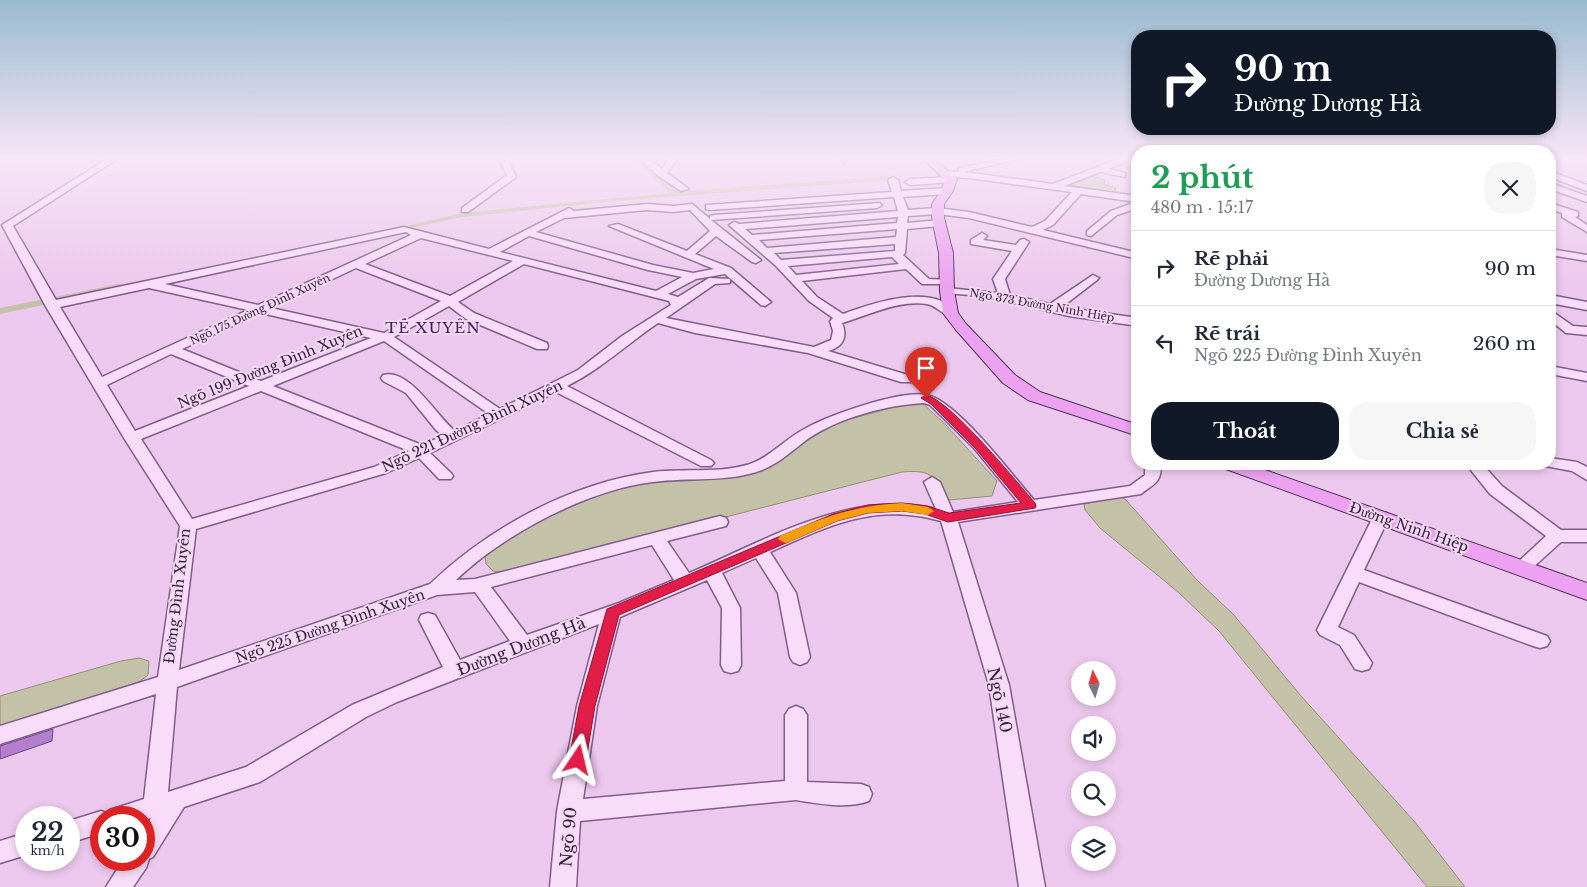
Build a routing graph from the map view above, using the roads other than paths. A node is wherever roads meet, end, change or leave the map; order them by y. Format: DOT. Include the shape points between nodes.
graph roads {
  1 [pos="47,200"];
  2 [pos="478,200"];
  3 [pos="706,200"];
  4 [pos="782,200"];
  5 [pos="829,200"];
  6 [pos="899,200"];
  7 [pos="924,200"];
  8 [pos="929,200"];
  9 [pos="942,200"];
  10 [pos="953,200"];
  11 [pos="1070,200"];
  12 [pos="574,207"];
  13 [pos="709,207"];
  14 [pos="1131,207"];
  15 [pos="1556,208"];
  16 [pos="465,210"];
  17 [pos="613,211"];
  18 [pos="1587,213"];
  19 [pos="1575,214"];
  20 [pos="562,215"];
  21 [pos="903,215"];
  22 [pos="714,218"];
  23 [pos="388,225"];
  24 [pos="736,227"];
  25 [pos="902,227"];
  26 [pos="1587,229"];
  27 [pos="404,230"];
  28 [pos="1034,230"];
  29 [pos="716,232"];
  30 [pos="528,233"];
  31 [pos="1091,233"];
  32 [pos="421,234"];
  33 [pos="982,236"];
  34 [pos="750,238"];
  35 [pos="901,240"];
  36 [pos="764,251"];
  37 [pos="491,252"];
  38 [pos="1556,253"];
  39 [pos="689,254"];
  40 [pos="1131,254"];
  41 [pos="1587,258"];
  42 [pos="524,260"];
  43 [pos="756,260"];
  44 [pos="901,260"];
  45 [pos="357,265"];
  46 [pos="727,270"];
  47 [pos="787,270"];
  48 [pos="693,276"];
  49 [pos="1093,278"];
  50 [pos="744,282"];
  51 [pos="926,282"];
  52 [pos="148,284"];
  53 [pos="658,295"];
  54 [pos="946,297"];
  55 [pos="1005,297"];
  56 [pos="1556,300"];
  57 [pos="451,301"];
  58 [pos="765,302"];
  59 [pos="50,303"];
  60 [pos="677,303"];
  61 [pos="1587,306"];
  62 [pos="260,308"];
  63 [pos="1054,308"];
  64 [pos="1556,319"];
  65 [pos="659,320"];
  66 [pos="839,320"];
  67 [pos="1131,321"];
  68 [pos="1570,330"];
  69 [pos="1587,331"];
  70 [pos="386,337"];
  71 [pos="1587,344"];
  72 [pos="542,346"];
  73 [pos="172,350"];
  74 [pos="808,350"];
  75 [pos="796,360"];
  76 [pos="1556,371"];
  77 [pos="1587,377"];
  78 [pos="388,378"];
  79 [pos="906,379"];
  80 [pos="99,383"];
  81 [pos="556,386"];
  82 [pos="262,387"];
  83 [pos="499,415"];
  84 [pos="1131,429"];
  85 [pos="454,437"];
  86 [pos="131,438"];
  87 [pos="422,452"];
  88 [pos="706,463"];
  89 [pos="1556,464"];
  90 [pos="1153,470"];
  91 [pos="1247,470"];
  92 [pos="1479,470"];
  93 [pos="1587,475"];
  94 [pos="445,476"];
  95 [pos="932,482"];
  96 [pos="1030,506"];
  97 [pos="1382,517"];
  98 [pos="948,518"];
  99 [pos="720,522"];
  100 [pos="188,526"];
  101 [pos="1557,536"];
  102 [pos="1587,536"];
  103 [pos="657,539"];
  104 [pos="760,550"];
  105 [pos="1523,567"];
  106 [pos="712,571"];
  107 [pos="1354,573"];
  108 [pos="685,582"];
  109 [pos="479,584"];
  110 [pos="436,589"];
  111 [pos="1587,592"];
  112 [pos="612,612"];
  113 [pos="428,620"];
  114 [pos="1540,641"];
  115 [pos="523,644"];
  116 [pos="800,657"];
  117 [pos="1362,663"];
  118 [pos="731,665"];
  119 [pos="455,670"];
  120 [pos="167,682"];
  121 [pos="796,715"];
  122 [pos="0,735"];
  123 [pos="796,790"];
  124 [pos="861,794"];
  125 [pos="165,803"];
  126 [pos="155,806"];
  127 [pos="569,811"];
  128 [pos="155,825"];
  129 [pos="15,847"];
  130 [pos="0,852"];
  131 [pos="130,871"];
  132 [pos="119,887"];
  133 [pos="563,887"];
  134 [pos="1032,887"];
  1 -- 59 [label="street, Đường Đình Xuyên" via="8,225"];
  2 -- 16 [label="street"];
  3 -- 13 [label="street"];
  4 -- 13 [label="street"];
  5 -- 22 [label="street"];
  6 -- 21 [label="street"];
  7 -- 21 [label="street"];
  8 -- 25 [label="street"];
  9 -- 54 [label="main road"];
  10 -- 28 [label="street" via="969,215"];
  11 -- 28 [label="street" via="1049,223"];
  12 -- 20 [label="street"];
  13 -- 22 [label="street"];
  14 -- 31 [label="street" via="1114,213"];
  15 -- 19 [label="street"];
  17 -- 20 [label="street"];
  17 -- 29 [label="street" via="635,204 673,209 692,207"];
  17 -- 39 [label="street" via="625,222 614,226"];
  18 -- 19 [label="street"];
  19 -- 26 [label="street" via="1566,215"];
  20 -- 30 [label="street"];
  21 -- 24 [label="street"];
  21 -- 25 [label="street"];
  22 -- 24 [label="street"];
  23 -- 27 [label="street"];
  24 -- 34 [label="street"];
  25 -- 34 [label="street"];
  25 -- 35 [label="street"];
  27 -- 32 [label="street"];
  27 -- 52 [label="street"];
  28 -- 40 [label="street"];
  29 -- 39 [label="street"];
  29 -- 43 [label="street"];
  30 -- 37 [label="street"];
  30 -- 48 [label="street" via="652,268"];
  32 -- 37 [label="street"];
  32 -- 45 [label="street, Ngõ 175 Đường Đình Xuyên"];
  33 -- 55 [label="street" via="975,242 1022,246 999,279"];
  34 -- 36 [label="street"];
  35 -- 36 [label="street"];
  35 -- 44 [label="street"];
  36 -- 47 [label="street"];
  37 -- 42 [label="street"];
  38 -- 41 [label="street"];
  39 -- 46 [label="street"];
  42 -- 53 [label="street"];
  42 -- 57 [label="street, Ngõ 199 Đường Đình Xuyên"];
  44 -- 47 [label="street"];
  44 -- 47 [label="street"];
  44 -- 51 [label="street"];
  45 -- 57 [label="street"];
  45 -- 62 [label="street, Ngõ 175 Đường Đình Xuyên"];
  46 -- 48 [label="street"];
  46 -- 50 [label="street"];
  47 -- 66 [label="street" via="813,299"];
  48 -- 53 [label="street"];
  49 -- 63 [label="street"];
  50 -- 58 [label="street"];
  50 -- 60 [label="street, Ngõ 221 Đường Đình Xuyên" via="713,280"];
  51 -- 54 [label="street"];
  51 -- 54 [label="street" via="931,296"];
  52 -- 59 [label="street"];
  52 -- 62 [label="street"];
  53 -- 60 [label="street"];
  54 -- 55 [label="street, Ngõ 373 Đường Ninh Hiệp" via="984,293"];
  54 -- 66 [label="street" via="889,303"];
  54 -- 84 [label="main road" via="971,339 1009,379 1034,396"];
  55 -- 63 [label="street, Ngõ 373 Đường Ninh Hiệp"];
  56 -- 61 [label="street"];
  57 -- 70 [label="street, Ngõ 199 Đường Đình Xuyên"];
  57 -- 72 [label="street" via="470,316"];
  59 -- 80 [label="street, Đường Đình Xuyên"];
  60 -- 65 [label="street, Ngõ 221 Đường Đình Xuyên"];
  62 -- 70 [label="street"];
  62 -- 73 [label="street, Ngõ 175 Đường Đình Xuyên"];
  63 -- 67 [label="street, Ngõ 373 Đường Ninh Hiệp"];
  64 -- 68 [label="street"];
  65 -- 74 [label="street"];
  65 -- 81 [label="street, Ngõ 221 Đường Đình Xuyên" via="626,339 583,373"];
  66 -- 74 [label="street" via="837,342 829,348"];
  68 -- 69 [label="street"];
  68 -- 71 [label="street"];
  70 -- 82 [label="street, Ngõ 199 Đường Đình Xuyên"];
  70 -- 83 [label="street"];
  73 -- 80 [label="street, Ngõ 175 Đường Đình Xuyên"];
  73 -- 82 [label="street"];
  74 -- 75 [label="street"];
  74 -- 79 [label="street"];
  76 -- 77 [label="street"];
  78 -- 85 [label="street" via="411,390 440,427"];
  80 -- 86 [label="street, Đường Đình Xuyên"];
  81 -- 83 [label="street, Ngõ 221 Đường Đình Xuyên"];
  81 -- 88 [label="street"];
  82 -- 86 [label="street, Ngõ 199 Đường Đình Xuyên"];
  82 -- 87 [label="street"];
  83 -- 85 [label="street, Ngõ 221 Đường Đình Xuyên"];
  85 -- 87 [label="street, Ngõ 221 Đường Đình Xuyên"];
  86 -- 100 [label="street, Đường Đình Xuyên"];
  87 -- 94 [label="street"];
  87 -- 100 [label="street, Ngõ 221 Đường Đình Xuyên" via="380,470"];
  89 -- 93 [label="street" via="1577,467"];
  90 -- 96 [label="street, Đường Dương Hà" via="1153,477 1135,490"];
  91 -- 97 [label="main road, Đường Ninh Hiệp"];
  92 -- 101 [label="street" via="1496,490"];
  95 -- 98 [label="street, Ngõ 140"];
  96 -- 98 [label="street, Đường Dương Hà"];
  96 -- 110 [label="street, Ngõ 225 Đường Đình Xuyên" via="979,445 931,399 920,397 839,418 807,433 776,458 749,469 650,477 579,498 478,552"];
  97 -- 105 [label="main road, Đường Ninh Hiệp"];
  97 -- 107 [label="street"];
  98 -- 104 [label="street, Đường Dương Hà" via="927,510 902,507 868,509 833,518"];
  98 -- 134 [label="street, Ngõ 140" via="999,685"];
  99 -- 103 [label="street"];
  100 -- 120 [label="street, Đường Đình Xuyên"];
  101 -- 102 [label="street"];
  101 -- 105 [label="street"];
  103 -- 108 [label="street"];
  103 -- 109 [label="street"];
  104 -- 106 [label="street, Đường Dương Hà"];
  104 -- 116 [label="street" via="787,593"];
  105 -- 111 [label="main road, Đường Ninh Hiệp"];
  106 -- 108 [label="street, Đường Dương Hà"];
  106 -- 118 [label="street" via="732,608"];
  107 -- 114 [label="street"];
  107 -- 117 [label="street" via="1327,630 1346,640"];
  108 -- 112 [label="street, Đường Dương Hà"];
  109 -- 110 [label="street"];
  109 -- 115 [label="street"];
  110 -- 120 [label="street, Ngõ 225 Đường Đình Xuyên"];
  112 -- 115 [label="street, Đường Dương Hà"];
  112 -- 127 [label="street, Ngõ 90" via="587,706"];
  113 -- 119 [label="street"];
  115 -- 119 [label="street, Đường Dương Hà"];
  119 -- 125 [label="street, Đường Dương Hà" via="359,710 252,775"];
  120 -- 122 [label="street, Ngõ 225 Đường Đình Xuyên"];
  120 -- 125 [label="street, Đường Đình Xuyên"];
  121 -- 123 [label="street"];
  123 -- 124 [label="street"];
  123 -- 127 [label="street"];
  125 -- 126 [label="street, Đường Dương Hà"];
  125 -- 128 [label="street"];
  127 -- 133 [label="street, Ngõ 90"];
  129 -- 130 [label="street"];
  131 -- 132 [label="street"];
}
